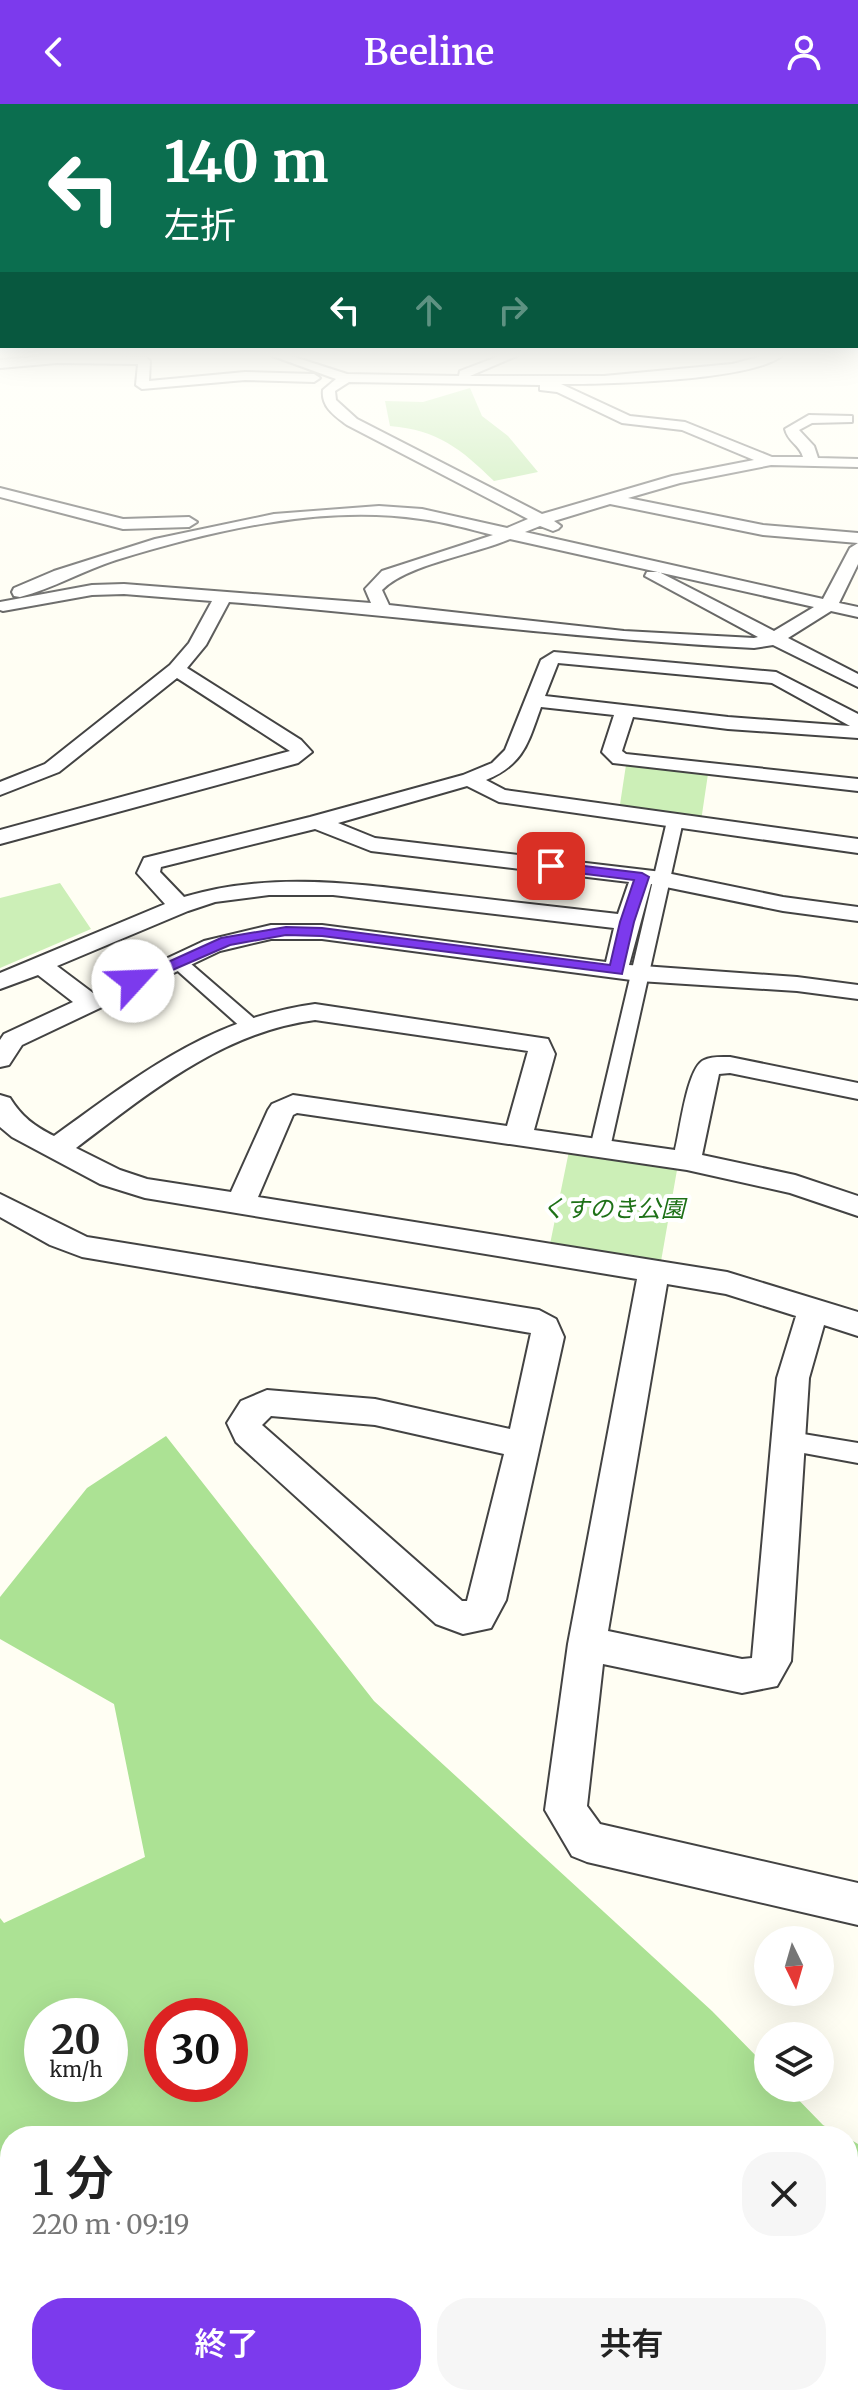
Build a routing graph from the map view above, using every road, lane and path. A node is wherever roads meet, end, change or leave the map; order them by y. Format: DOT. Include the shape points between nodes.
graph roads {
  1 [pos="430,462"];
  2 [pos="764,462"];
  3 [pos="832,462"];
  4 [pos="858,463"];
  5 [pos="0,492"];
  6 [pos="607,499"];
  7 [pos="311,516"];
  8 [pos="540,520"];
  9 [pos="510,534"];
  10 [pos="858,538"];
  11 [pos="858,548"];
  12 [pos="619,558"];
  13 [pos="223,597"];
  14 [pos="829,605"];
  15 [pos="2,608"];
  16 [pos="383,609"];
  17 [pos="858,612"];
  18 [pos="774,639"];
  19 [pos="176,669"];
  20 [pos="858,681"];
  21 [pos="534,700"];
  22 [pos="625,712"];
  23 [pos="858,722"];
  24 [pos="858,732"];
  25 [pos="470,779"];
  26 [pos="858,785"];
  27 [pos="0,789"];
  28 [pos="675,821"];
  29 [pos="317,822"];
  30 [pos="0,837"];
  31 [pos="858,846"];
  32 [pos="652,878"];
  33 [pos="180,906"];
  34 [pos="858,914"];
  35 [pos="627,922"];
  36 [pos="177,961"];
  37 [pos="40,965"];
  38 [pos="628,972"];
  39 [pos="0,982"];
  40 [pos="858,992"];
  41 [pos="89,1002"];
  42 [pos="250,1025"];
  43 [pos="0,1059"];
  44 [pos="858,1091"];
  45 [pos="0,1104"];
  46 [pos="518,1136"];
  47 [pos="57,1148"];
  48 [pos="600,1148"];
  49 [pos="687,1161"];
  50 [pos="241,1203"];
  51 [pos="0,1204"];
  52 [pos="858,1206"];
  53 [pos="654,1271"];
  54 [pos="813,1311"];
  55 [pos="858,1324"];
  56 [pos="791,1442"];
  57 [pos="522,1445"];
  58 [pos="858,1453"];
  59 [pos="587,1644"];
  60 [pos="858,1904"];
  1 -- 8 [label="street"];
  2 -- 6 [label="street"];
  3 -- 4 [label="street"];
  5 -- 7 [label="street" via="123,524"];
  6 -- 8 [label="street"];
  6 -- 10 [label="street" via="763,530"];
  7 -- 9 [label="street" via="401,511"];
  7 -- 15 [label="street" via="240,526 83,564 16,594"];
  8 -- 9 [label="street"];
  8 -- 12 [label="street"];
  9 -- 12 [label="street"];
  9 -- 16 [label="street" via="388,574 373,589"];
  11 -- 14 [label="street"];
  12 -- 14 [label="street"];
  12 -- 18 [label="street"];
  13 -- 15 [label="street" via="104,589"];
  13 -- 16 [label="street"];
  13 -- 19 [label="street" via="197,645"];
  14 -- 17 [label="street"];
  14 -- 18 [label="street"];
  16 -- 18 [label="street" via="624,636 746,644"];
  18 -- 20 [label="street"];
  19 -- 27 [label="street" via="52,768"];
  19 -- 30 [label="street" via="302,752"];
  21 -- 22 [label="street"];
  21 -- 23 [label="street" via="550,660 560,657 776,678"];
  21 -- 25 [label="street" via="509,759"];
  22 -- 24 [label="street"];
  22 -- 26 [label="street" via="612,752 620,759"];
  25 -- 28 [label="street" via="499,796"];
  25 -- 29 [label="street"];
  28 -- 31 [label="street"];
  28 -- 32 [label="street"];
  29 -- 32 [label="street" via="371,844"];
  29 -- 33 [label="street" via="152,863 148,873"];
  32 -- 34 [label="street"];
  32 -- 35 [label="street"];
  32 -- 38 [label="street"];
  33 -- 35 [label="street" via="241,891 308,887"];
  33 -- 37 [label="street"];
  35 -- 38 [label="street"];
  36 -- 38 [label="street" via="236,938 302,931"];
  36 -- 41 [label="street"];
  36 -- 42 [label="street"];
  37 -- 39 [label="street"];
  37 -- 41 [label="street"];
  38 -- 40 [label="street"];
  38 -- 48 [label="street"];
  41 -- 43 [label="street" via="13,1040"];
  42 -- 46 [label="street" via="283,1014 315,1012 539,1045 542,1054"];
  42 -- 47 [label="street" via="186,1059"];
  44 -- 49 [label="street" via="730,1065 711,1066"];
  45 -- 47 [label="street" via="22,1131"];
  46 -- 48 [label="street"];
  46 -- 50 [label="street" via="293,1104 282,1110"];
  47 -- 50 [label="street" via="126,1183"];
  48 -- 49 [label="street"];
  49 -- 52 [label="street" via="795,1185"];
  50 -- 53 [label="street"];
  51 -- 57 [label="street" via="82,1247 539,1322 548,1337"];
  53 -- 54 [label="street" via="727,1283"];
  53 -- 59 [label="street"];
  54 -- 55 [label="street"];
  54 -- 56 [label="street" via="793,1378"];
  56 -- 58 [label="street"];
  56 -- 59 [label="street" via="772,1661 763,1674 742,1676"];
  57 -- 57 [label="street" via="488,1600 478,1616 463,1618 449,1613 248,1433 244,1423 267,1403 375,1412"];
  59 -- 60 [label="street" via="566,1810 587,1842"];
}
